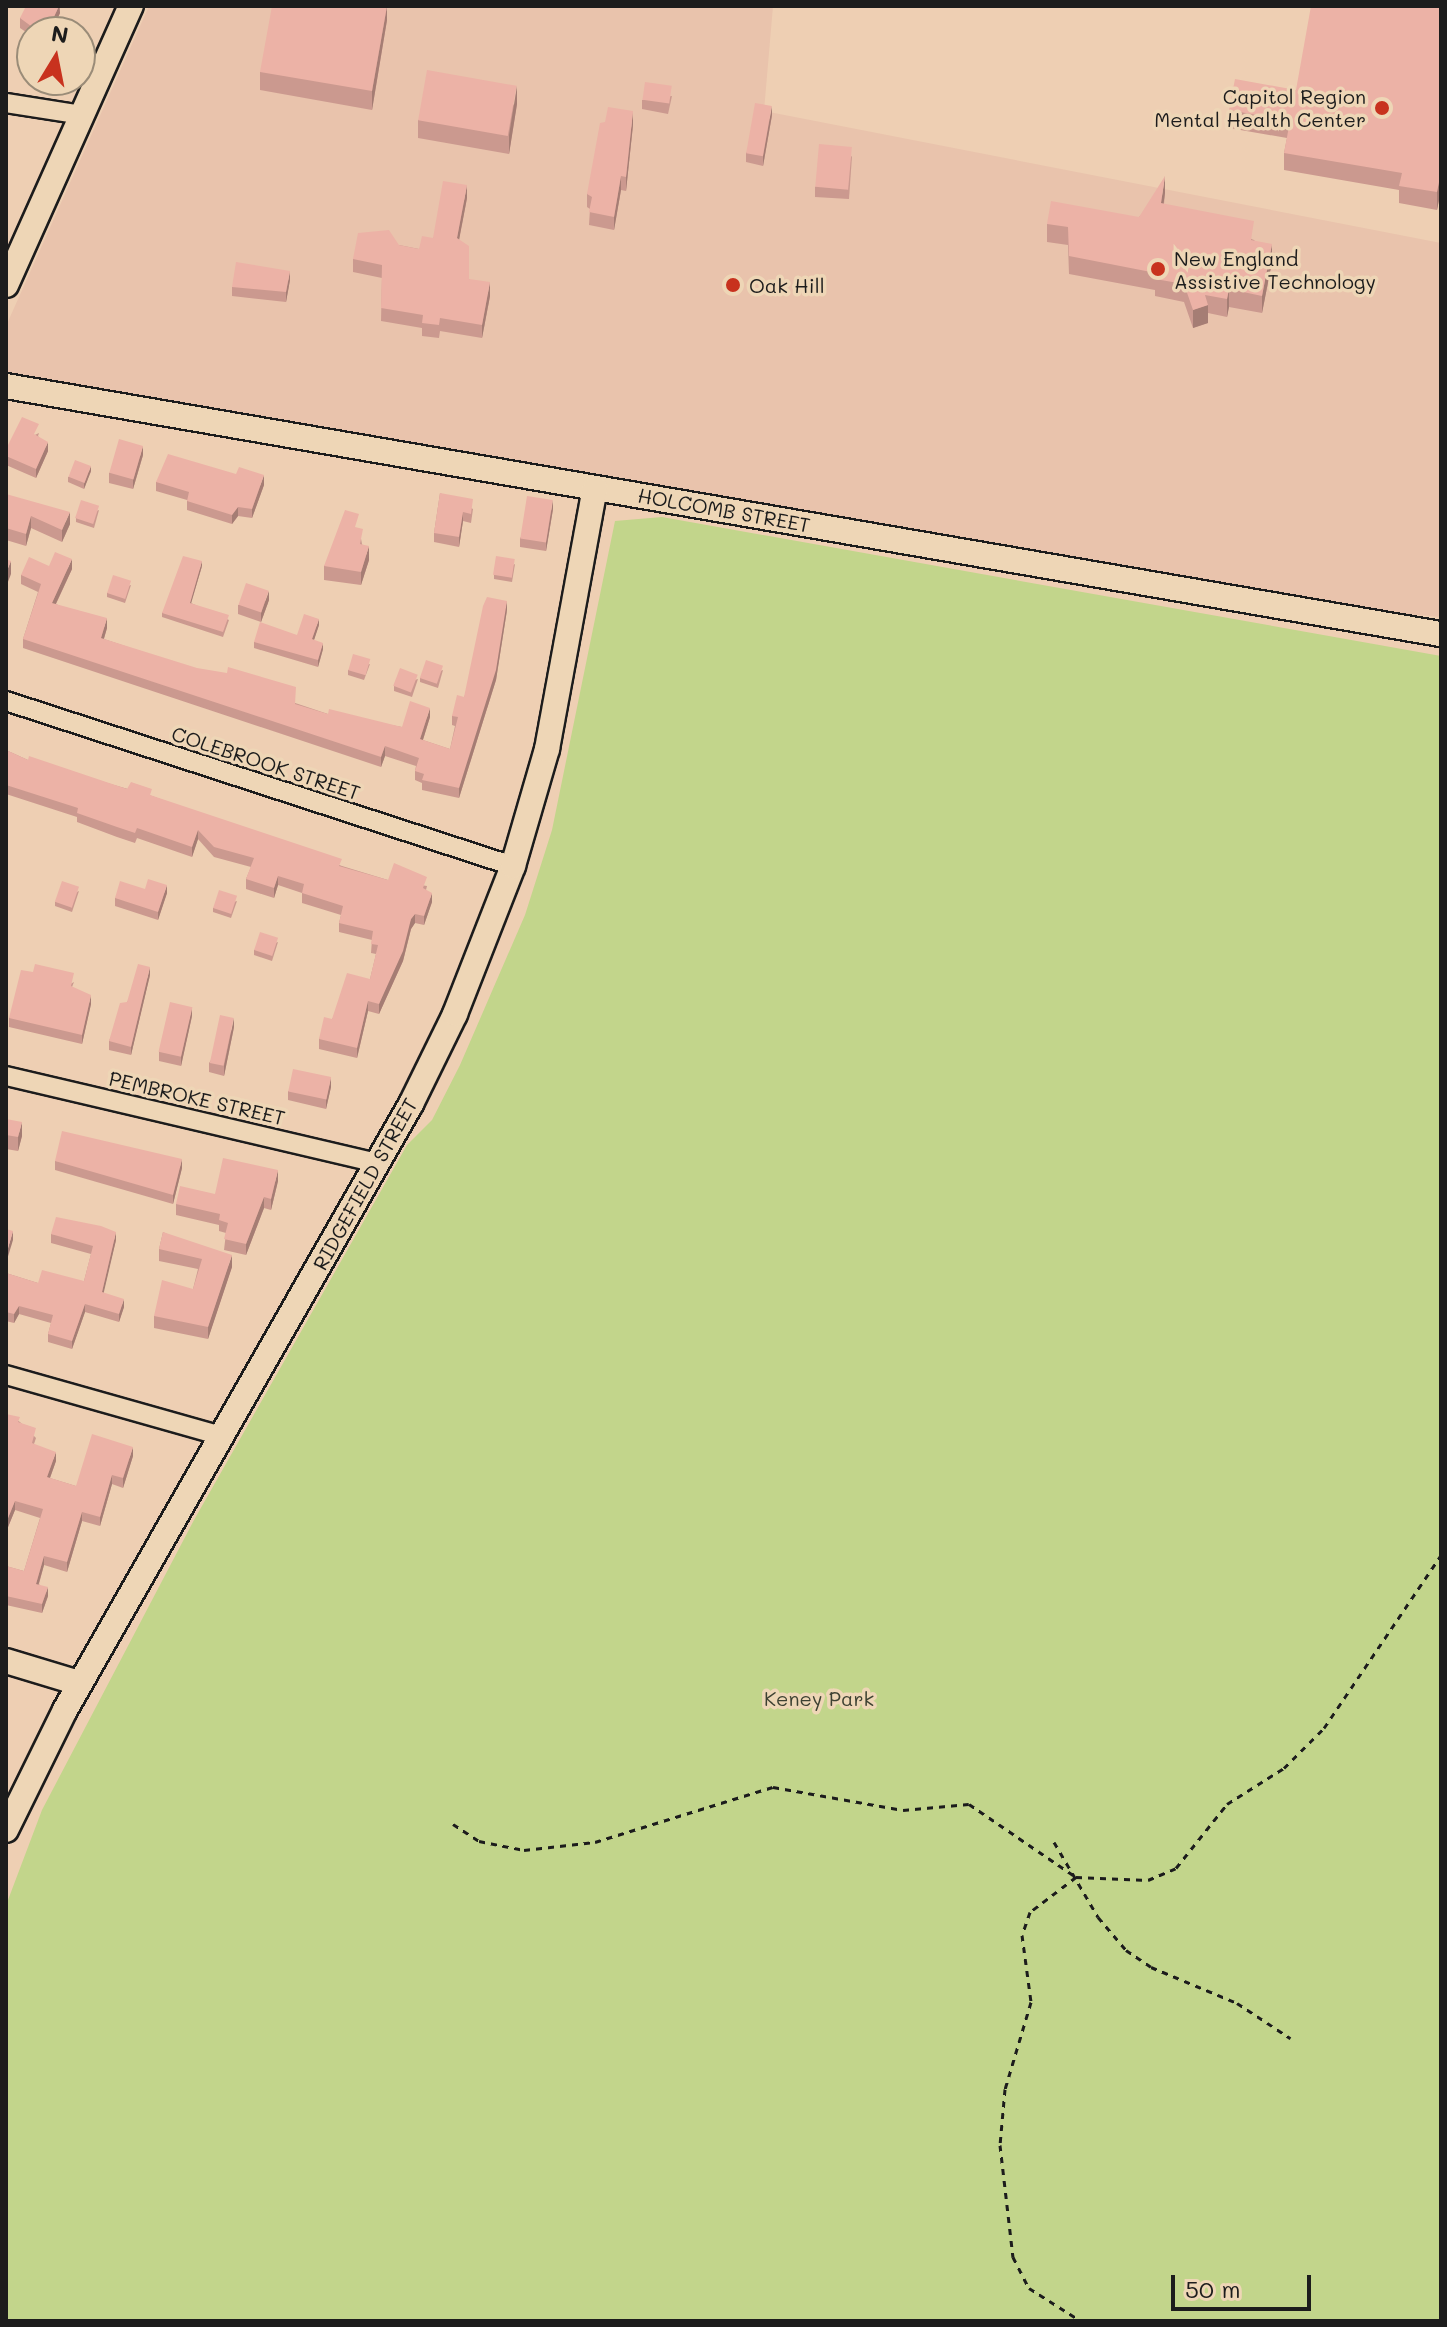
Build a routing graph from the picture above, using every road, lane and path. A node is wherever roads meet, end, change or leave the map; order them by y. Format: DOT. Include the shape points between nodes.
graph roads {
  1 [pos="131,6"];
  2 [pos="6,103"];
  3 [pos="83,115"];
  4 [pos="6,285"];
  5 [pos="6,386"];
  6 [pos="595,488"];
  7 [pos="1441,634"];
  8 [pos="6,701"];
  9 [pos="513,866"];
  10 [pos="6,1076"];
  11 [pos="377,1163"];
  12 [pos="6,1375"];
  13 [pos="221,1436"];
  14 [pos="1441,1555"];
  15 [pos="6,1661"];
  16 [pos="79,1683"];
  17 [pos="453,1824"];
  18 [pos="6,1830"];
  19 [pos="1054,1842"];
  20 [pos="1076,1877"];
  21 [pos="1290,2038"];
  22 [pos="1081,2321"];
  1 -- 3 [label="street"];
  2 -- 3 [label="street"];
  3 -- 4 [label="street"];
  5 -- 6 [label="street, HOLCOMB STREET"];
  6 -- 7 [label="street, HOLCOMB STREET"];
  6 -- 9 [label="street, RIDGEFIELD STREET" via="562,685"];
  8 -- 9 [label="street, COLEBROOK STREET"];
  9 -- 11 [label="street, RIDGEFIELD STREET" via="455,1014"];
  10 -- 11 [label="street, PEMBROKE STREET"];
  11 -- 13 [label="street, RIDGEFIELD STREET"];
  12 -- 13 [label="street"];
  13 -- 16 [label="street, RIDGEFIELD STREET"];
  14 -- 20 [label="path" via="1324,1728 1284,1768 1227,1804 1176,1868 1148,1880"];
  15 -- 16 [label="street"];
  16 -- 18 [label="street, RIDGEFIELD STREET"];
  17 -- 20 [label="path" via="479,1841 524,1850 595,1842 773,1787 903,1810 969,1804"];
  19 -- 20 [label="path"];
  20 -- 21 [label="path" via="1098,1917 1126,1950 1151,1967 1237,2003"];
  20 -- 22 [label="path" via="1030,1912 1022,1935 1031,2002 1005,2089 1000,2145 1013,2257 1029,2288"];
}
